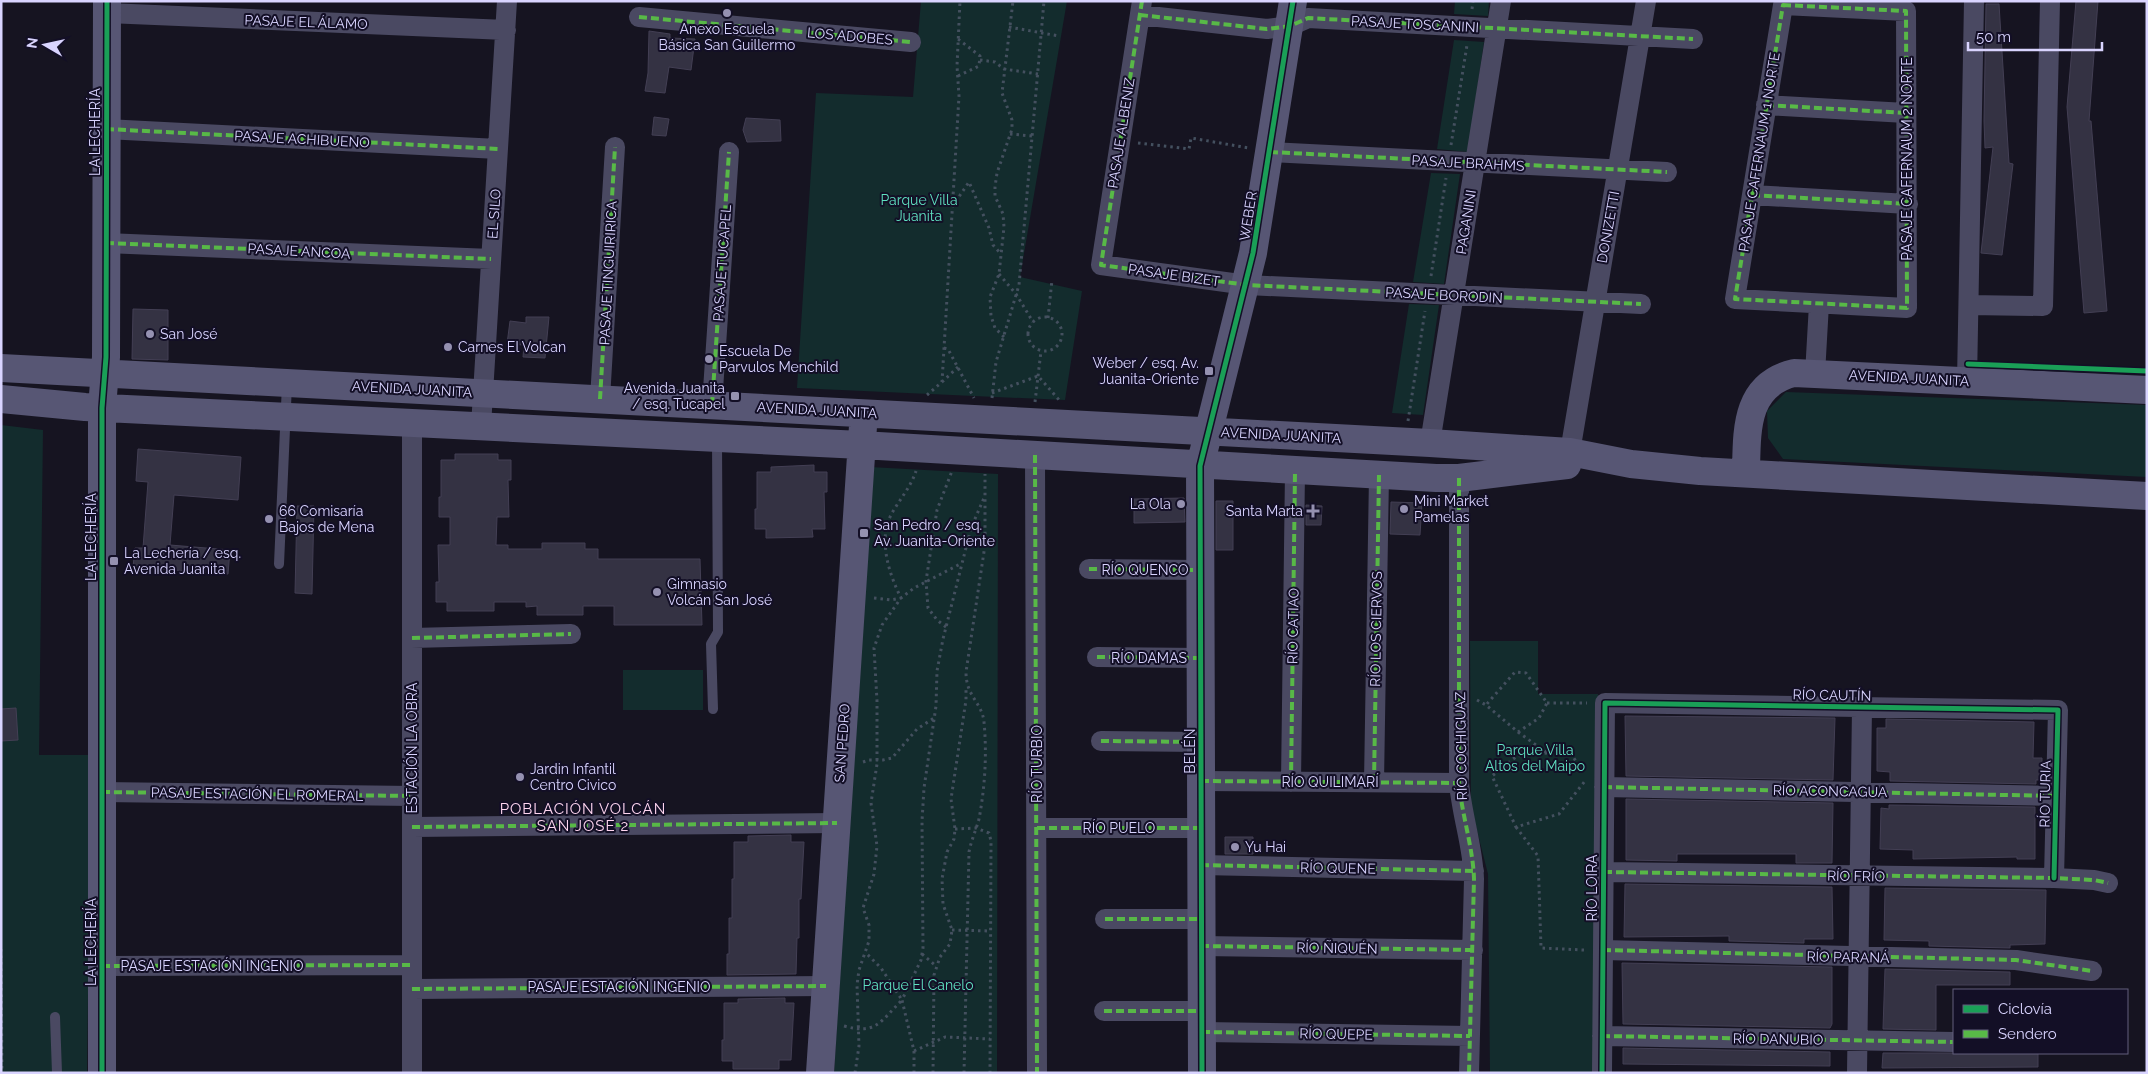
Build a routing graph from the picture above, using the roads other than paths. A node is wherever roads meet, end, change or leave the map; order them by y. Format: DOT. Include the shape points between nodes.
graph roads {
  1 [pos="507,1"];
  2 [pos="1501,1"];
  3 [pos="1646,1"];
  4 [pos="1974,1"];
  5 [pos="2050,1"];
  6 [pos="1839,4"];
  7 [pos="107,7"];
  8 [pos="1141,8"];
  9 [pos="1291,14"];
  10 [pos="639,16"];
  11 [pos="1497,28"];
  12 [pos="506,30"];
  13 [pos="1640,36"];
  14 [pos="1692,39"];
  15 [pos="912,42"];
  16 [pos="1766,105"];
  17 [pos="1906,113"];
  18 [pos="106,129"];
  19 [pos="615,147"];
  20 [pos="498,149"];
  21 [pos="729,152"];
  22 [pos="1270,152"];
  23 [pos="1476,164"];
  24 [pos="1618,171"];
  25 [pos="1667,172"];
  26 [pos="1752,195"];
  27 [pos="1908,204"];
  28 [pos="106,242"];
  29 [pos="491,259"];
  30 [pos="1101,265"];
  31 [pos="1247,285"];
  32 [pos="1455,296"];
  33 [pos="1595,302"];
  34 [pos="1642,304"];
  35 [pos="1819,304"];
  36 [pos="1969,305"];
  37 [pos="1,368"];
  38 [pos="106,374"];
  39 [pos="1815,374"];
  40 [pos="1967,381"];
  41 [pos="287,383"];
  42 [pos="2147,390"];
  43 [pos="483,393"];
  44 [pos="1,399"];
  45 [pos="600,399"];
  46 [pos="712,405"];
  47 [pos="102,408"];
  48 [pos="865,412"];
  49 [pos="285,417"];
  50 [pos="412,423"];
  51 [pos="481,426"];
  52 [pos="1210,431"];
  53 [pos="717,438"];
  54 [pos="1417,442"];
  55 [pos="861,445"];
  56 [pos="1570,452"];
  57 [pos="1035,455"];
  58 [pos="1631,464"];
  59 [pos="1200,466"];
  60 [pos="1295,471"];
  61 [pos="1746,473"];
  62 [pos="1378,475"];
  63 [pos="1459,478"];
  64 [pos="2147,496"];
  65 [pos="279,564"];
  66 [pos="1089,569"];
  67 [pos="1200,570"];
  68 [pos="571,634"];
  69 [pos="412,638"];
  70 [pos="1097,657"];
  71 [pos="1201,658"];
  72 [pos="1605,703"];
  73 [pos="1862,707"];
  74 [pos="713,709"];
  75 [pos="2058,710"];
  76 [pos="1101,741"];
  77 [pos="1201,742"];
  78 [pos="1201,781"];
  79 [pos="1292,782"];
  80 [pos="1374,782"];
  81 [pos="1459,783"];
  82 [pos="1604,786"];
  83 [pos="102,792"];
  84 [pos="1861,792"];
  85 [pos="412,796"];
  86 [pos="2056,796"];
  87 [pos="837,824"];
  88 [pos="412,827"];
  89 [pos="1037,828"];
  90 [pos="1201,828"];
  91 [pos="1201,865"];
  92 [pos="1474,872"];
  93 [pos="1604,872"];
  94 [pos="1860,876"];
  95 [pos="2054,878"];
  96 [pos="2108,883"];
  97 [pos="1105,919"];
  98 [pos="1201,919"];
  99 [pos="1202,946"];
  100 [pos="1473,950"];
  101 [pos="1603,950"];
  102 [pos="1859,958"];
  103 [pos="412,965"];
  104 [pos="102,966"];
  105 [pos="2092,971"];
  106 [pos="826,986"];
  107 [pos="412,989"];
  108 [pos="1104,1011"];
  109 [pos="55,1017"];
  110 [pos="1202,1021"];
  111 [pos="1470,1036"];
  112 [pos="1602,1036"];
  113 [pos="1857,1040"];
  114 [pos="1953,1042"];
  115 [pos="57,1073"];
  116 [pos="102,1073"];
  117 [pos="412,1073"];
  118 [pos="820,1073"];
  119 [pos="1037,1073"];
  120 [pos="1202,1073"];
  121 [pos="1469,1073"];
  122 [pos="1602,1073"];
  123 [pos="1857,1073"];
  1 -- 12 [label="street, EL SILO"];
  2 -- 11 [label="street, PAGANINI"];
  3 -- 13 [label="street, DONIZETTI"];
  4 -- 36 [label="street"];
  5 -- 36 [label="street" via="2043,306"];
  6 -- 16 [label="street, PASAJE CAFERNAUM 1 NORTE" via="1783,5"];
  6 -- 17 [label="street, PASAJE CAFERNAUM 2 NORTE" via="1906,11"];
  7 -- 12 [label="street, PASAJE EL ÁLAMO"];
  7 -- 18 [label="main road, LA LECHERÍA"];
  8 -- 9 [label="street, PASAJE TOSCANINI" via="1267,29"];
  8 -- 30 [label="street, PASAJE ALBENIZ"];
  9 -- 11 [label="street, PASAJE TOSCANINI" via="1308,18"];
  9 -- 22 [label="main road, WEBER"];
  10 -- 15 [label="street, LOS ADOBES"];
  11 -- 13 [label="street, PASAJE TOSCANINI"];
  11 -- 23 [label="street, PAGANINI"];
  12 -- 20 [label="street, EL SILO"];
  13 -- 14 [label="street, PASAJE TOSCANINI"];
  13 -- 24 [label="street, DONIZETTI"];
  16 -- 17 [label="street"];
  16 -- 26 [label="street, PASAJE CAFERNAUM 1 NORTE"];
  17 -- 27 [label="street, PASAJE CAFERNAUM 2 NORTE"];
  18 -- 20 [label="street, PASAJE ACHIBUENO"];
  18 -- 28 [label="main road, LA LECHERÍA"];
  19 -- 45 [label="street, PASAJE TINGUIRIRICA"];
  20 -- 29 [label="street, EL SILO"];
  21 -- 46 [label="street, PASAJE TUCAPEL"];
  22 -- 23 [label="street, PASAJE BRAHMS"];
  22 -- 31 [label="main road, WEBER"];
  23 -- 24 [label="street, PASAJE BRAHMS"];
  23 -- 32 [label="street, PAGANINI"];
  24 -- 25 [label="street, PASAJE BRAHMS"];
  24 -- 33 [label="street, DONIZETTI"];
  26 -- 27 [label="street"];
  26 -- 35 [label="street, PASAJE CAFERNAUM 1 NORTE" via="1735,299"];
  27 -- 35 [label="street, PASAJE CAFERNAUM 2 NORTE" via="1907,308"];
  28 -- 29 [label="street, PASAJE ANCOA"];
  28 -- 38 [label="main road, LA LECHERÍA"];
  29 -- 43 [label="street, EL SILO"];
  30 -- 31 [label="street, PASAJE BIZET"];
  31 -- 32 [label="street, PASAJE BORODIN"];
  31 -- 52 [label="main road, WEBER"];
  32 -- 33 [label="street, PASAJE BORODIN"];
  32 -- 54 [label="street, PAGANINI"];
  33 -- 34 [label="street, PASAJE BORODIN"];
  33 -- 56 [label="street, DONIZETTI"];
  35 -- 39 [label="street"];
  36 -- 40 [label="street"];
  37 -- 38 [label="main road, AVENIDA JUANITA"];
  38 -- 41 [label="main road, AVENIDA JUANITA"];
  38 -- 47 [label="main road, LA LECHERÍA"];
  39 -- 40 [label="main road, AVENIDA JUANITA"];
  39 -- 61 [label="main road, AVENIDA JUANITA" via="1786,375 1770,384 1757,398 1748,426"];
  40 -- 42 [label="main road, AVENIDA JUANITA"];
  41 -- 43 [label="main road, AVENIDA JUANITA"];
  41 -- 49 [label="lane"];
  43 -- 45 [label="main road, AVENIDA JUANITA"];
  43 -- 51 [label="street, EL SILO"];
  44 -- 47 [label="main road, AVENIDA JUANITA"];
  45 -- 46 [label="main road, AVENIDA JUANITA"];
  46 -- 48 [label="main road, AVENIDA JUANITA"];
  47 -- 49 [label="main road, AVENIDA JUANITA"];
  47 -- 83 [label="main road, LA LECHERÍA"];
  48 -- 52 [label="main road, AVENIDA JUANITA"];
  48 -- 55 [label="main road, SAN PEDRO"];
  49 -- 50 [label="main road, AVENIDA JUANITA"];
  49 -- 65 [label="lane"];
  50 -- 51 [label="main road, AVENIDA JUANITA"];
  50 -- 69 [label="street, ESTACIÓN LA OBRA"];
  51 -- 53 [label="main road, AVENIDA JUANITA"];
  52 -- 54 [label="main road, AVENIDA JUANITA"];
  52 -- 59 [label="main road, BELÉN"];
  53 -- 55 [label="main road, AVENIDA JUANITA"];
  53 -- 74 [label="lane" via="718,632 711,644"];
  54 -- 56 [label="main road, AVENIDA JUANITA"];
  55 -- 57 [label="main road, AVENIDA JUANITA"];
  55 -- 87 [label="main road, SAN PEDRO"];
  56 -- 58 [label="main road, AVENIDA JUANITA"];
  57 -- 59 [label="main road, AVENIDA JUANITA"];
  57 -- 89 [label="street, RÍO TURBIO"];
  58 -- 61 [label="main road, AVENIDA JUANITA"];
  58 -- 63 [label="main road, AVENIDA JUANITA" via="1558,465"];
  59 -- 60 [label="main road, AVENIDA JUANITA"];
  59 -- 67 [label="main road, BELÉN"];
  60 -- 62 [label="main road, AVENIDA JUANITA"];
  60 -- 79 [label="street, RÍO CATIAO"];
  61 -- 64 [label="main road, AVENIDA JUANITA"];
  62 -- 63 [label="main road, AVENIDA JUANITA"];
  62 -- 80 [label="street, RÍO LOS CIERVOS"];
  63 -- 81 [label="street, RÍO COCHIGUAZ"];
  66 -- 67 [label="street, RÍO QUENCO"];
  67 -- 71 [label="main road, BELÉN"];
  68 -- 69 [label="street"];
  69 -- 85 [label="street, ESTACIÓN LA OBRA"];
  70 -- 71 [label="street, RÍO DAMAS"];
  71 -- 77 [label="main road, BELÉN"];
  72 -- 73 [label="street, RÍO CAUTÍN"];
  72 -- 82 [label="street, RÍO LOIRA"];
  73 -- 75 [label="street, RÍO CAUTÍN"];
  73 -- 84 [label="street"];
  75 -- 86 [label="street, RÍO TURIA"];
  76 -- 77 [label="street"];
  77 -- 78 [label="main road, BELÉN"];
  78 -- 79 [label="street, RÍO QUILIMARÍ"];
  78 -- 90 [label="main road, BELÉN"];
  79 -- 80 [label="street, RÍO QUILIMARÍ"];
  80 -- 81 [label="street, RÍO QUILIMARÍ"];
  81 -- 92 [label="street, RÍO COCHIGUAZ"];
  82 -- 84 [label="street, RÍO ACONCAGUA"];
  82 -- 93 [label="street, RÍO LOIRA"];
  83 -- 85 [label="street, PASAJE ESTACIÓN EL ROMERAL"];
  83 -- 104 [label="main road, LA LECHERÍA"];
  84 -- 86 [label="street, RÍO ACONCAGUA"];
  84 -- 94 [label="street"];
  85 -- 88 [label="street, ESTACIÓN LA OBRA"];
  86 -- 95 [label="street, RÍO TURIA"];
  87 -- 88 [label="street"];
  87 -- 106 [label="main road, SAN PEDRO"];
  88 -- 103 [label="street, ESTACIÓN LA OBRA"];
  89 -- 90 [label="street, RÍO PUELO"];
  89 -- 119 [label="street, RÍO TURBIO"];
  90 -- 91 [label="main road, BELÉN"];
  91 -- 92 [label="street, RÍO QUENE"];
  91 -- 98 [label="main road, BELÉN"];
  92 -- 100 [label="street, RÍO COCHIGUAZ"];
  93 -- 94 [label="street, RÍO FRÍO"];
  93 -- 101 [label="street, RÍO LOIRA"];
  94 -- 95 [label="street, RÍO FRÍO"];
  94 -- 102 [label="street"];
  95 -- 96 [label="street, RÍO FRÍO"];
  97 -- 98 [label="street"];
  98 -- 99 [label="main road, BELÉN"];
  99 -- 100 [label="street, RÍO ÑIQUÉN"];
  99 -- 110 [label="main road, BELÉN"];
  100 -- 111 [label="street, RÍO COCHIGUAZ"];
  101 -- 102 [label="street, RÍO PARANÁ"];
  101 -- 112 [label="street, RÍO LOIRA"];
  102 -- 105 [label="street, RÍO PARANÁ" via="2016,960"];
  102 -- 113 [label="street"];
  103 -- 104 [label="street, PASAJE ESTACIÓN INGENIO"];
  103 -- 107 [label="street, ESTACIÓN LA OBRA"];
  104 -- 116 [label="main road, LA LECHERÍA"];
  106 -- 107 [label="street, PASAJE ESTACIÓN INGENIO"];
  106 -- 118 [label="main road, SAN PEDRO"];
  107 -- 117 [label="street, ESTACIÓN LA OBRA"];
  108 -- 110 [label="street, RÍO QUEPE"];
  109 -- 115 [label="lane"];
  110 -- 111 [label="street, RÍO QUEPE"];
  110 -- 120 [label="main road, BELÉN"];
  111 -- 121 [label="street, RÍO COCHIGUAZ"];
  112 -- 113 [label="street, RÍO DANUBIO"];
  112 -- 122 [label="street, RÍO LOIRA"];
  113 -- 114 [label="street, RÍO DANUBIO"];
  113 -- 123 [label="street"];
}
